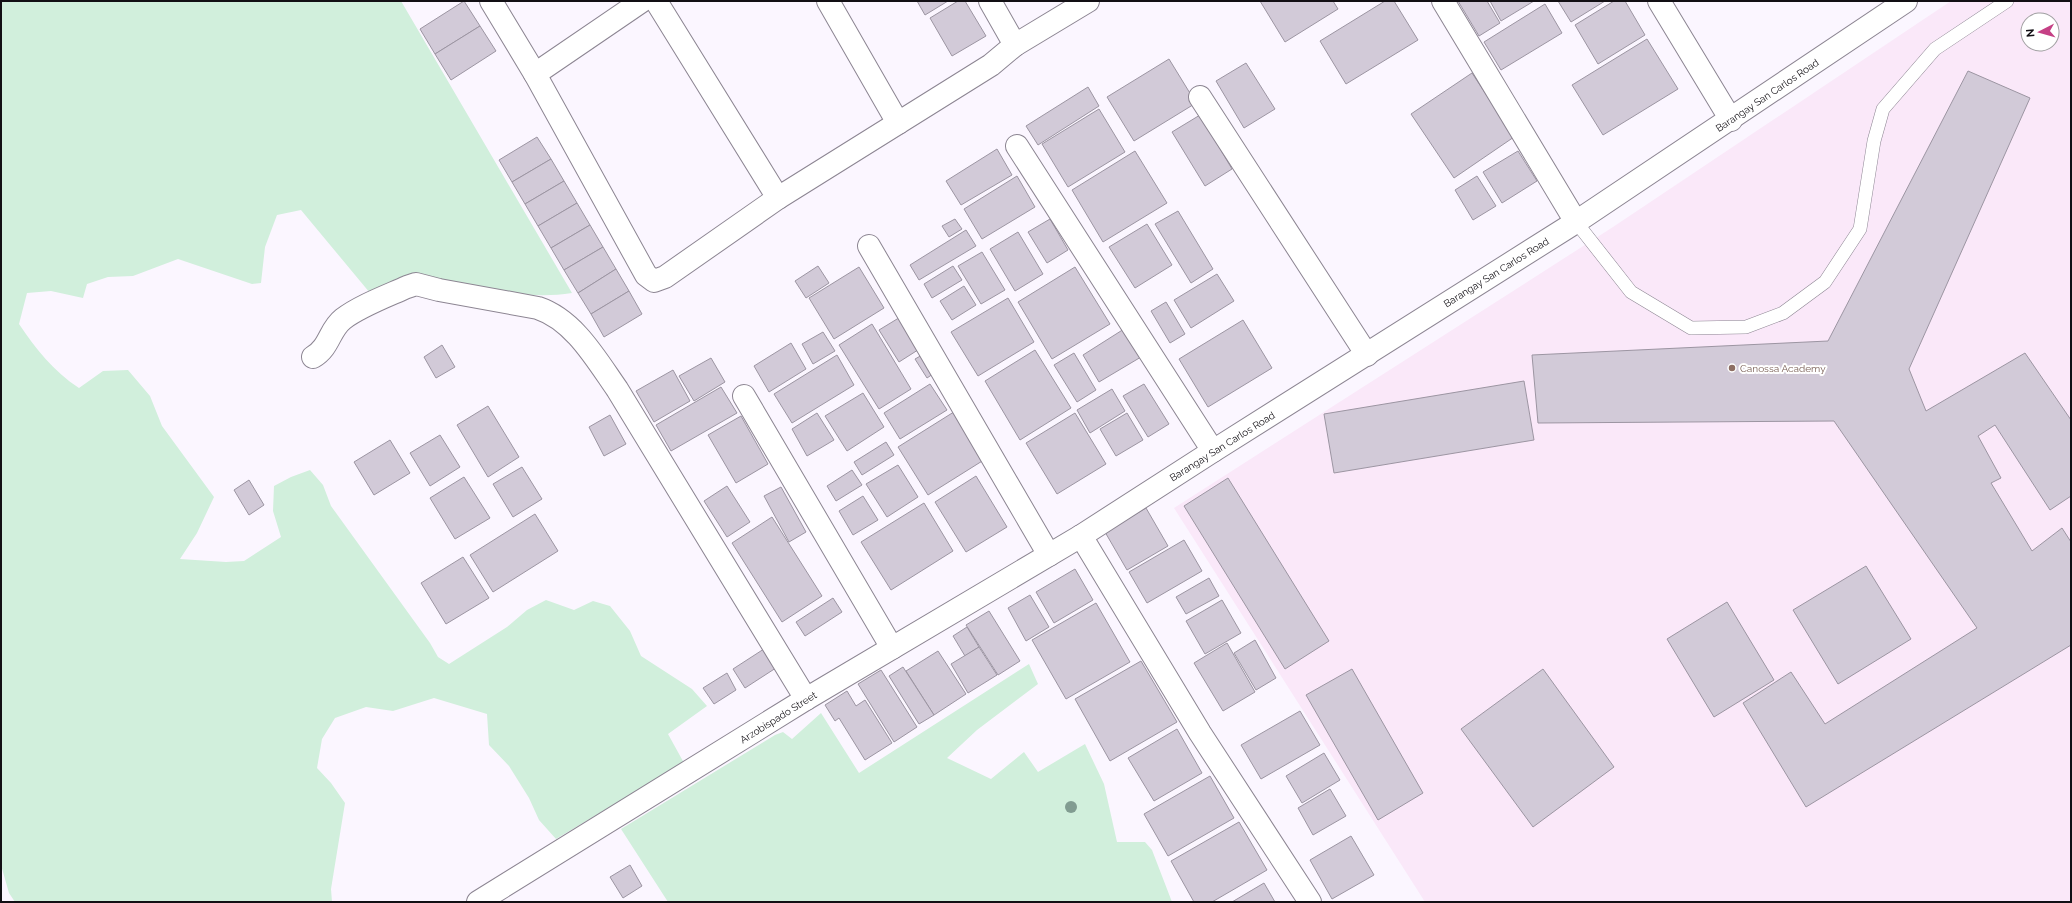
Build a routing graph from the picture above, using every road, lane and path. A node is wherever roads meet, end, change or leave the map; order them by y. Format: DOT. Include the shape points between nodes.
graph roads {
  1 [pos="491,1"];
  2 [pos="642,1"];
  3 [pos="656,1"];
  4 [pos="828,1"];
  5 [pos="990,1"];
  6 [pos="1088,1"];
  7 [pos="1443,1"];
  8 [pos="1659,1"];
  9 [pos="1906,1"];
  10 [pos="2007,1"];
  11 [pos="1015,45"];
  12 [pos="535,74"];
  13 [pos="1200,98"];
  14 [pos="1732,120"];
  15 [pos="898,123"];
  16 [pos="1017,146"];
  17 [pos="778,198"];
  18 [pos="1576,222"];
  19 [pos="869,246"];
  20 [pos="1367,355"];
  21 [pos="313,357"];
  22 [pos="744,396"];
  23 [pos="1213,451"];
  24 [pos="1081,536"];
  25 [pos="1049,555"];
  26 [pos="892,648"];
  27 [pos="806,699"];
  28 [pos="478,902"];
  29 [pos="1310,902"];
  1 -- 12 [label="street"];
  2 -- 12 [label="street"];
  3 -- 17 [label="street"];
  4 -- 15 [label="street"];
  5 -- 11 [label="street"];
  6 -- 11 [label="street"];
  7 -- 18 [label="street"];
  8 -- 14 [label="street"];
  9 -- 14 [label="street, Barangay San Carlos Road"];
  10 -- 18 [label="lane" via="1934,49 1882,109 1874,140 1860,230 1825,282 1783,313 1746,327 1691,328 1631,292"];
  11 -- 15 [label="street" via="991,65"];
  12 -- 17 [label="street" via="650,279 654,281 665,276"];
  13 -- 20 [label="street"];
  14 -- 18 [label="street, Barangay San Carlos Road"];
  15 -- 17 [label="street"];
  16 -- 23 [label="street"];
  18 -- 20 [label="street, Barangay San Carlos Road"];
  19 -- 25 [label="street"];
  20 -- 23 [label="street, Barangay San Carlos Road"];
  21 -- 27 [label="street" via="322,352 334,329 343,319 416,284 552,313 585,344 617,389"];
  22 -- 26 [label="street"];
  23 -- 24 [label="street, Barangay San Carlos Road"];
  24 -- 25 [label="street, Arzobispado Street"];
  24 -- 29 [label="street" via="1196,726"];
  25 -- 26 [label="street, Arzobispado Street"];
  26 -- 27 [label="street, Arzobispado Street"];
  27 -- 28 [label="street, Arzobispado Street"];
}
